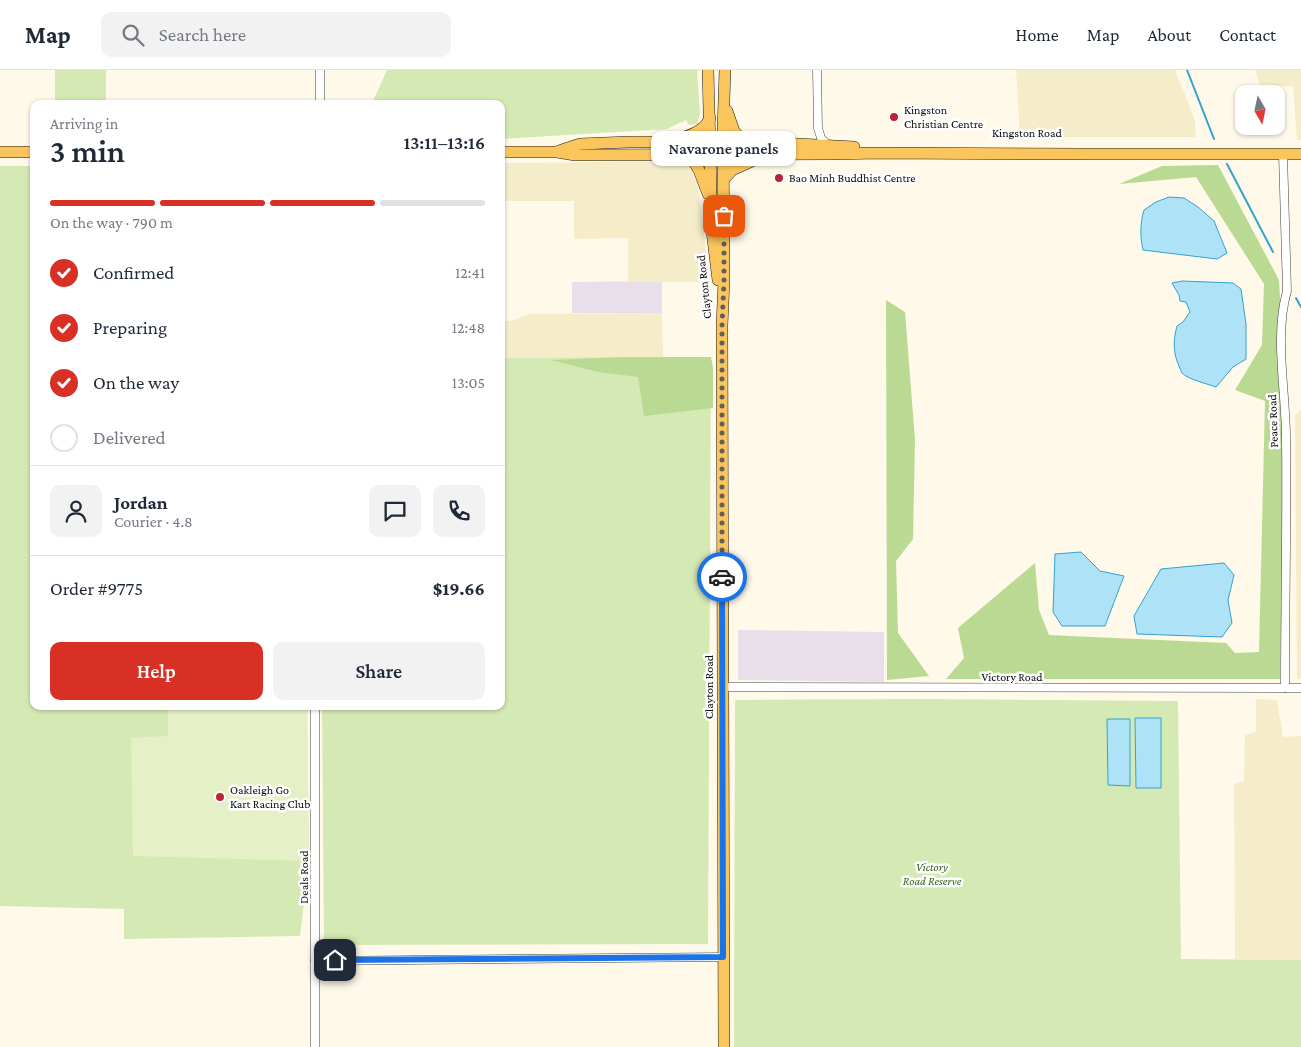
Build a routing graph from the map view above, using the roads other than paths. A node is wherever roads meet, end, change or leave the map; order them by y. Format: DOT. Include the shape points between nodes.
graph roads {
  1 [pos="320,70"];
  2 [pos="708,70"];
  3 [pos="725,70"];
  4 [pos="817,70"];
  5 [pos="724,94"];
  6 [pos="320,100"];
  7 [pos="710,118"];
  8 [pos="818,128"];
  9 [pos="660,142"];
  10 [pos="711,142"];
  11 [pos="723,142"];
  12 [pos="743,142"];
  13 [pos="803,144"];
  14 [pos="828,146"];
  15 [pos="1301,148"];
  16 [pos="1283,151"];
  17 [pos="0,152"];
  18 [pos="30,152"];
  19 [pos="505,152"];
  20 [pos="557,152"];
  21 [pos="689,154"];
  22 [pos="723,154"];
  23 [pos="773,154"];
  24 [pos="1301,154"];
  25 [pos="711,155"];
  26 [pos="724,179"];
  27 [pos="716,213"];
  28 [pos="723,687"];
  29 [pos="1285,688"];
  30 [pos="1301,688"];
  31 [pos="315,710"];
  32 [pos="723,957"];
  33 [pos="315,960"];
  34 [pos="315,1047"];
  35 [pos="724,1047"];
  1 -- 6 [label="street"];
  2 -- 7 [label="main road, Clayton Road"];
  3 -- 5 [label="main road"];
  4 -- 8 [label="street"];
  5 -- 11 [label="main road, Clayton Road"];
  5 -- 12 [label="main road" via="732,128"];
  7 -- 9 [label="main road" via="706,126 696,132 677,140"];
  7 -- 10 [label="main road, Clayton Road"];
  8 -- 13 [label="street" via="813,138"];
  8 -- 14 [label="street"];
  9 -- 10 [label="main road, Kingston Road"];
  9 -- 20 [label="main road" via="580,144"];
  10 -- 11 [label="main road, Kingston Road"];
  10 -- 25 [label="main road, Clayton Road"];
  11 -- 12 [label="main road, Kingston Road"];
  11 -- 22 [label="main road, Clayton Road"];
  12 -- 13 [label="main road, Kingston Road"];
  13 -- 14 [label="main road, Kingston Road"];
  14 -- 16 [label="main road, Kingston Road"];
  15 -- 16 [label="main road, Kingston Road"];
  16 -- 23 [label="main road, Kingston Road"];
  16 -- 24 [label="main road, Kingston Road"];
  16 -- 29 [label="street, Peace Road" via="1287,291 1283,305 1281,350 1286,436"];
  17 -- 18 [label="main road"];
  19 -- 20 [label="main road"];
  20 -- 21 [label="main road, Kingston Road" via="575,155"];
  21 -- 25 [label="main road, Kingston Road"];
  21 -- 27 [label="main road" via="700,170"];
  22 -- 23 [label="main road, Kingston Road"];
  22 -- 25 [label="main road, Kingston Road"];
  22 -- 26 [label="main road, Clayton Road"];
  23 -- 26 [label="main road" via="736,168"];
  25 -- 27 [label="main road, Clayton Road"];
  26 -- 27 [label="main road, Clayton Road"];
  27 -- 28 [label="main road, Clayton Road" via="714,254 722,326"];
  28 -- 29 [label="street, Victory Road"];
  28 -- 32 [label="main road, Clayton Road"];
  29 -- 30 [label="street, Victory Road"];
  31 -- 33 [label="street, Deals Road"];
  32 -- 33 [label="street"];
  32 -- 35 [label="main road, Clayton Road"];
  33 -- 34 [label="street, Deals Road"];
}
